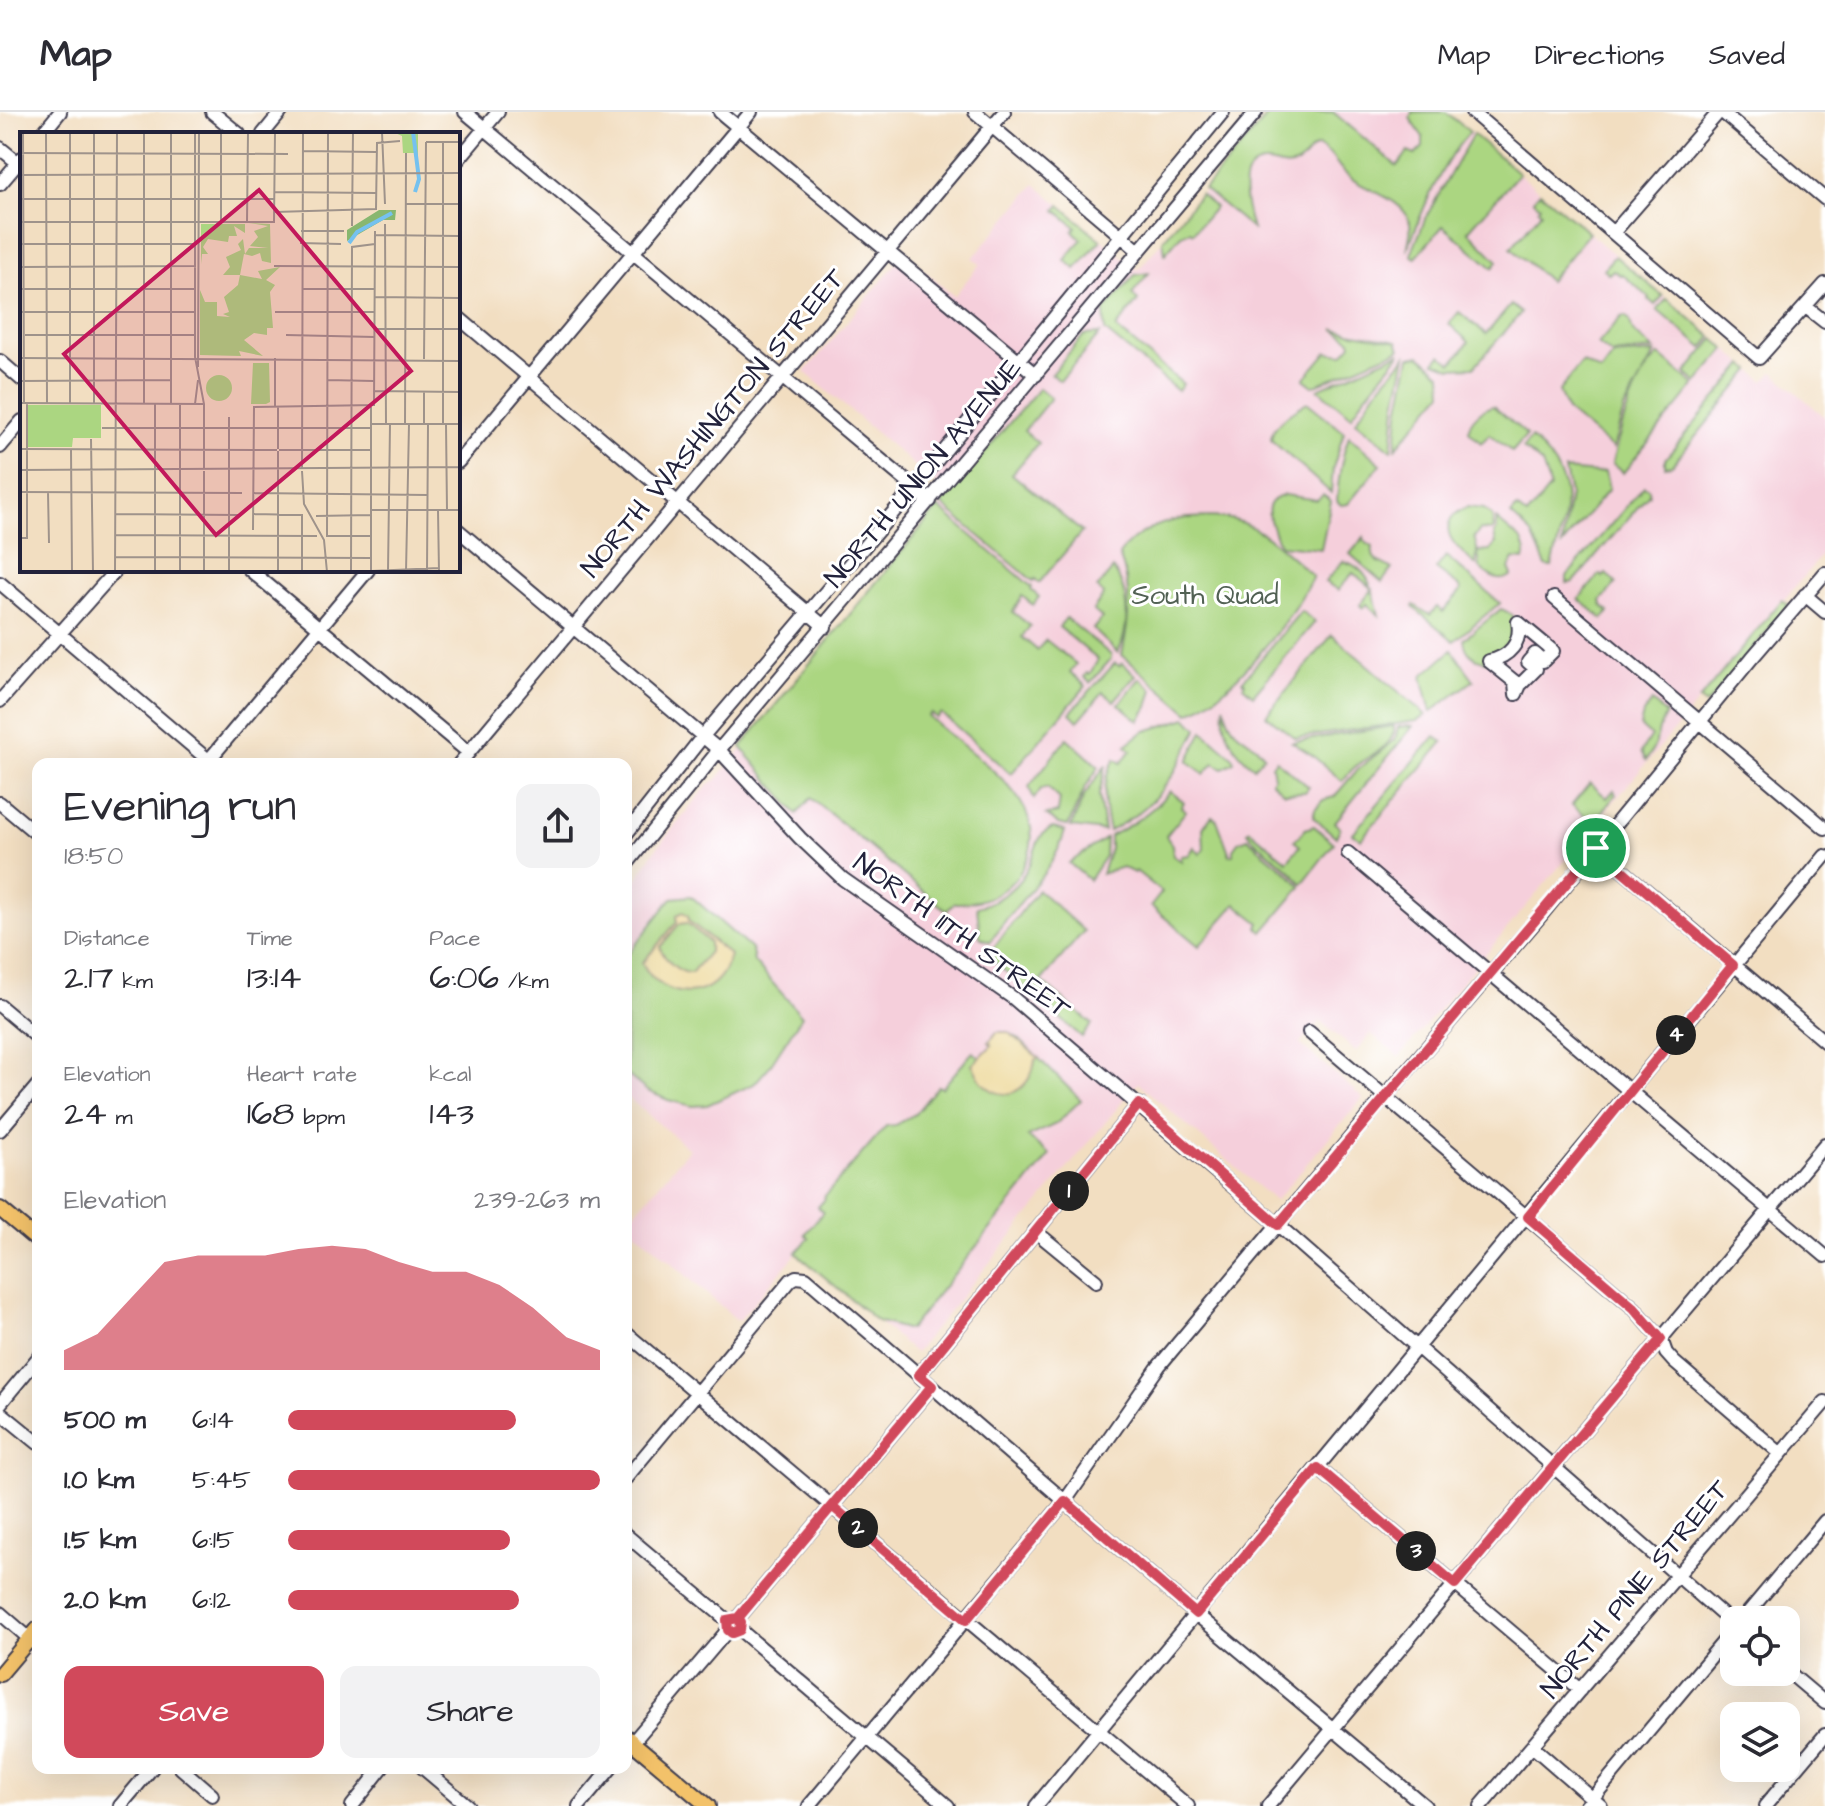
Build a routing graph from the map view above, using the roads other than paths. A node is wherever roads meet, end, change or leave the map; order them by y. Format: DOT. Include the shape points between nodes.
graph roads {
  1 [pos="60,112"];
  2 [pos="212,112"];
  3 [pos="281,112"];
  4 [pos="465,112"];
  5 [pos="498,112"];
  6 [pos="720,112"];
  7 [pos="751,112"];
  8 [pos="975,112"];
  9 [pos="1004,112"];
  10 [pos="1225,112"];
  11 [pos="1256,112"];
  12 [pos="1472,112"];
  13 [pos="1721,112"];
  14 [pos="992,126"];
  15 [pos="1243,126"];
  16 [pos="739,127"];
  17 [pos="484,128"];
  18 [pos="44,132"];
  19 [pos="237,132"];
  20 [pos="265,132"];
  21 [pos="0,148"];
  22 [pos="460,158"];
  23 [pos="20,161"];
  24 [pos="20,163"];
  25 [pos="0,184"];
  26 [pos="1825,199"];
  27 [pos="1613,233"];
  28 [pos="1121,236"];
  29 [pos="887,251"];
  30 [pos="1139,251"];
  31 [pos="633,253"];
  32 [pos="1825,284"];
  33 [pos="1806,307"];
  34 [pos="460,319"];
  35 [pos="1825,322"];
  36 [pos="1017,360"];
  37 [pos="0,361"];
  38 [pos="1036,375"];
  39 [pos="530,377"];
  40 [pos="20,378"];
  41 [pos="783,378"];
  42 [pos="20,423"];
  43 [pos="0,447"];
  44 [pos="460,460"];
  45 [pos="914,488"];
  46 [pos="930,501"];
  47 [pos="678,502"];
  48 [pos="460,532"];
  49 [pos="114,572"];
  50 [pos="252,572"];
  51 [pos="366,572"];
  52 [pos="1825,573"];
  53 [pos="0,583"];
  54 [pos="1805,595"];
  55 [pos="1554,598"];
  56 [pos="808,612"];
  57 [pos="1825,612"];
  58 [pos="1518,622"];
  59 [pos="573,626"];
  60 [pos="825,627"];
  61 [pos="319,628"];
  62 [pos="61,635"];
  63 [pos="0,701"];
  64 [pos="1701,723"];
  65 [pos="703,736"];
  66 [pos="719,750"];
  67 [pos="468,752"];
  68 [pos="206,758"];
  69 [pos="214,758"];
  70 [pos="464,758"];
  71 [pos="0,803"];
  72 [pos="632,826"];
  73 [pos="1825,828"];
  74 [pos="32,830"];
  75 [pos="1596,848"];
  76 [pos="1348,853"];
  77 [pos="1825,856"];
  78 [pos="632,858"];
  79 [pos="1733,965"];
  80 [pos="1492,973"];
  81 [pos="0,1006"];
  82 [pos="1309,1032"];
  83 [pos="32,1033"];
  84 [pos="1825,1042"];
  85 [pos="1629,1090"];
  86 [pos="32,1092"];
  87 [pos="1386,1096"];
  88 [pos="1139,1104"];
  89 [pos="0,1130"];
  90 [pos="1825,1144"];
  91 [pos="0,1209"];
  92 [pos="1770,1209"];
  93 [pos="1528,1217"];
  94 [pos="1278,1225"];
  95 [pos="1035,1231"];
  96 [pos="32,1236"];
  97 [pos="1825,1256"];
  98 [pos="1096,1281"];
  99 [pos="632,1338"];
  100 [pos="1661,1339"];
  101 [pos="1418,1348"];
  102 [pos="32,1365"];
  103 [pos="919,1375"];
  104 [pos="932,1386"];
  105 [pos="698,1393"];
  106 [pos="0,1404"];
  107 [pos="1824,1405"];
  108 [pos="0,1412"];
  109 [pos="32,1438"];
  110 [pos="1781,1454"];
  111 [pos="1554,1466"];
  112 [pos="1318,1468"];
  113 [pos="632,1471"];
  114 [pos="1065,1501"];
  115 [pos="832,1506"];
  116 [pos="1825,1521"];
  117 [pos="632,1540"];
  118 [pos="1677,1576"];
  119 [pos="1455,1584"];
  120 [pos="1754,1606"];
  121 [pos="0,1613"];
  122 [pos="1196,1614"];
  123 [pos="1720,1614"];
  124 [pos="966,1620"];
  125 [pos="733,1624"];
  126 [pos="32,1636"];
  127 [pos="32,1641"];
  128 [pos="1720,1644"];
  129 [pos="0,1674"];
  130 [pos="1800,1682"];
  131 [pos="1580,1690"];
  132 [pos="1825,1703"];
  133 [pos="1334,1727"];
  134 [pos="1099,1731"];
  135 [pos="1825,1735"];
  136 [pos="632,1738"];
  137 [pos="867,1738"];
  138 [pos="632,1746"];
  139 [pos="1532,1746"];
  140 [pos="147,1774"];
  141 [pos="188,1774"];
  142 [pos="377,1774"];
  143 [pos="430,1774"];
  144 [pos="606,1774"];
  145 [pos="212,1795"];
  146 [pos="1593,1803"];
  147 [pos="120,1806"];
  148 [pos="352,1806"];
  149 [pos="468,1806"];
  150 [pos="579,1806"];
  151 [pos="708,1806"];
  152 [pos="809,1806"];
  153 [pos="948,1806"];
  154 [pos="1036,1806"];
  155 [pos="1188,1806"];
  156 [pos="1268,1806"];
  157 [pos="1425,1806"];
  158 [pos="1481,1806"];
  159 [pos="1765,1806"];
  1 -- 18 [label="street"];
  2 -- 19 [label="street"];
  3 -- 20 [label="street"];
  4 -- 17 [label="street"];
  5 -- 17 [label="street"];
  6 -- 16 [label="street"];
  7 -- 16 [label="street"];
  8 -- 14 [label="street"];
  9 -- 14 [label="street, NORTH WASHINGTON STREET"];
  10 -- 15 [label="street"];
  10 -- 28 [label="street, NORTH UNION AVENUE"];
  11 -- 15 [label="street, NORTH UNION AVENUE"];
  12 -- 27 [label="street"];
  13 -- 26 [label="street"];
  13 -- 27 [label="street"];
  14 -- 28 [label="street"];
  14 -- 29 [label="street, NORTH WASHINGTON STREET"];
  15 -- 30 [label="street, NORTH UNION AVENUE"];
  16 -- 29 [label="street"];
  16 -- 31 [label="street"];
  17 -- 22 [label="street"];
  17 -- 31 [label="street"];
  21 -- 23 [label="street"];
  24 -- 25 [label="street"];
  27 -- 33 [label="street" via="1759,358"];
  28 -- 30 [label="street"];
  28 -- 36 [label="street, NORTH UNION AVENUE"];
  29 -- 36 [label="street"];
  29 -- 41 [label="street, NORTH WASHINGTON STREET"];
  30 -- 38 [label="street, NORTH UNION AVENUE"];
  31 -- 39 [label="street"];
  31 -- 41 [label="street"];
  32 -- 33 [label="street"];
  33 -- 35 [label="street"];
  34 -- 39 [label="street"];
  36 -- 38 [label="street"];
  36 -- 45 [label="street, NORTH UNION AVENUE"];
  37 -- 40 [label="street"];
  38 -- 46 [label="street, NORTH UNION AVENUE"];
  39 -- 44 [label="street"];
  39 -- 47 [label="street"];
  41 -- 45 [label="street"];
  41 -- 47 [label="street, NORTH WASHINGTON STREET"];
  42 -- 43 [label="street"];
  45 -- 46 [label="street"];
  45 -- 56 [label="street, NORTH UNION AVENUE"];
  46 -- 60 [label="street, NORTH UNION AVENUE"];
  47 -- 56 [label="street"];
  47 -- 59 [label="street, NORTH WASHINGTON STREET"];
  48 -- 59 [label="street, NORTH 11TH STREET"];
  49 -- 62 [label="street"];
  50 -- 61 [label="street"];
  51 -- 61 [label="street"];
  52 -- 54 [label="street"];
  53 -- 62 [label="street"];
  54 -- 57 [label="street"];
  54 -- 64 [label="street"];
  55 -- 64 [label="street"];
  56 -- 60 [label="street"];
  56 -- 65 [label="street, NORTH UNION AVENUE"];
  58 -- 58 [label="street" via="1513,648 1489,661 1515,682 1516,694 1536,669 1528,662 1535,654 1543,661 1553,651"];
  59 -- 65 [label="street, NORTH 11TH STREET"];
  59 -- 67 [label="street, NORTH WASHINGTON STREET"];
  60 -- 66 [label="street, NORTH UNION AVENUE"];
  61 -- 67 [label="street"];
  61 -- 69 [label="street"];
  62 -- 63 [label="street"];
  62 -- 68 [label="street"];
  64 -- 73 [label="street"];
  64 -- 75 [label="street"];
  65 -- 66 [label="street, NORTH 11TH STREET"];
  65 -- 72 [label="street, NORTH UNION AVENUE"];
  66 -- 78 [label="street, NORTH UNION AVENUE"];
  66 -- 88 [label="street, NORTH 11TH STREET" via="843,879 994,983"];
  67 -- 70 [label="street, NORTH WASHINGTON STREET"];
  71 -- 74 [label="street"];
  75 -- 79 [label="street"];
  75 -- 80 [label="street"];
  76 -- 80 [label="street"];
  77 -- 79 [label="street"];
  79 -- 84 [label="street"];
  79 -- 85 [label="street"];
  80 -- 85 [label="street"];
  80 -- 87 [label="street"];
  81 -- 83 [label="street"];
  82 -- 87 [label="street"];
  85 -- 92 [label="street"];
  85 -- 93 [label="street"];
  86 -- 89 [label="street"];
  87 -- 93 [label="street"];
  87 -- 94 [label="street"];
  88 -- 94 [label="street, NORTH 11TH STREET"];
  88 -- 95 [label="street"];
  90 -- 92 [label="street"];
  91 -- 96 [label="main road"];
  92 -- 97 [label="street"];
  92 -- 100 [label="street"];
  93 -- 100 [label="street" via="1634,1308"];
  93 -- 101 [label="street"];
  94 -- 101 [label="street, NORTH 11TH STREET"];
  94 -- 114 [label="street" via="1145,1384"];
  95 -- 98 [label="street"];
  95 -- 103 [label="street"];
  99 -- 105 [label="street"];
  100 -- 110 [label="street" via="1674,1362"];
  100 -- 111 [label="street"];
  101 -- 111 [label="street, NORTH 11TH STREET"];
  101 -- 112 [label="street"];
  102 -- 106 [label="street"];
  103 -- 104 [label="street"];
  103 -- 105 [label="street" via="810,1280 796,1277"];
  104 -- 114 [label="street"];
  104 -- 115 [label="street"];
  105 -- 113 [label="street"];
  105 -- 115 [label="street"];
  107 -- 110 [label="street, NORTH PINE STREET"];
  108 -- 109 [label="street"];
  110 -- 118 [label="street, NORTH PINE STREET"];
  111 -- 118 [label="street, NORTH 11TH STREET"];
  111 -- 119 [label="street"];
  112 -- 119 [label="street"];
  112 -- 122 [label="street"];
  114 -- 122 [label="street"];
  114 -- 124 [label="street"];
  115 -- 124 [label="street"];
  115 -- 125 [label="street"];
  116 -- 120 [label="street"];
  117 -- 125 [label="street"];
  118 -- 123 [label="street, NORTH 11TH STREET"];
  118 -- 131 [label="street, NORTH PINE STREET"];
  119 -- 131 [label="street"];
  119 -- 133 [label="street"];
  121 -- 126 [label="street"];
  122 -- 133 [label="street"];
  122 -- 134 [label="street"];
  124 -- 134 [label="street"];
  124 -- 137 [label="street"];
  125 -- 136 [label="street"];
  125 -- 137 [label="street"];
  127 -- 129 [label="main road"];
  128 -- 146 [label="street"];
  130 -- 132 [label="street"];
  131 -- 139 [label="street, NORTH PINE STREET"];
  133 -- 156 [label="street"];
  133 -- 157 [label="street"];
  134 -- 154 [label="street"];
  134 -- 155 [label="street"];
  135 -- 159 [label="street"];
  137 -- 152 [label="street"];
  137 -- 153 [label="street"];
  138 -- 151 [label="main road"];
  139 -- 146 [label="street"];
  139 -- 158 [label="street, NORTH PINE STREET"];
  140 -- 147 [label="street"];
  141 -- 145 [label="street"];
  142 -- 148 [label="street"];
  143 -- 149 [label="street"];
  144 -- 150 [label="street"];
}
